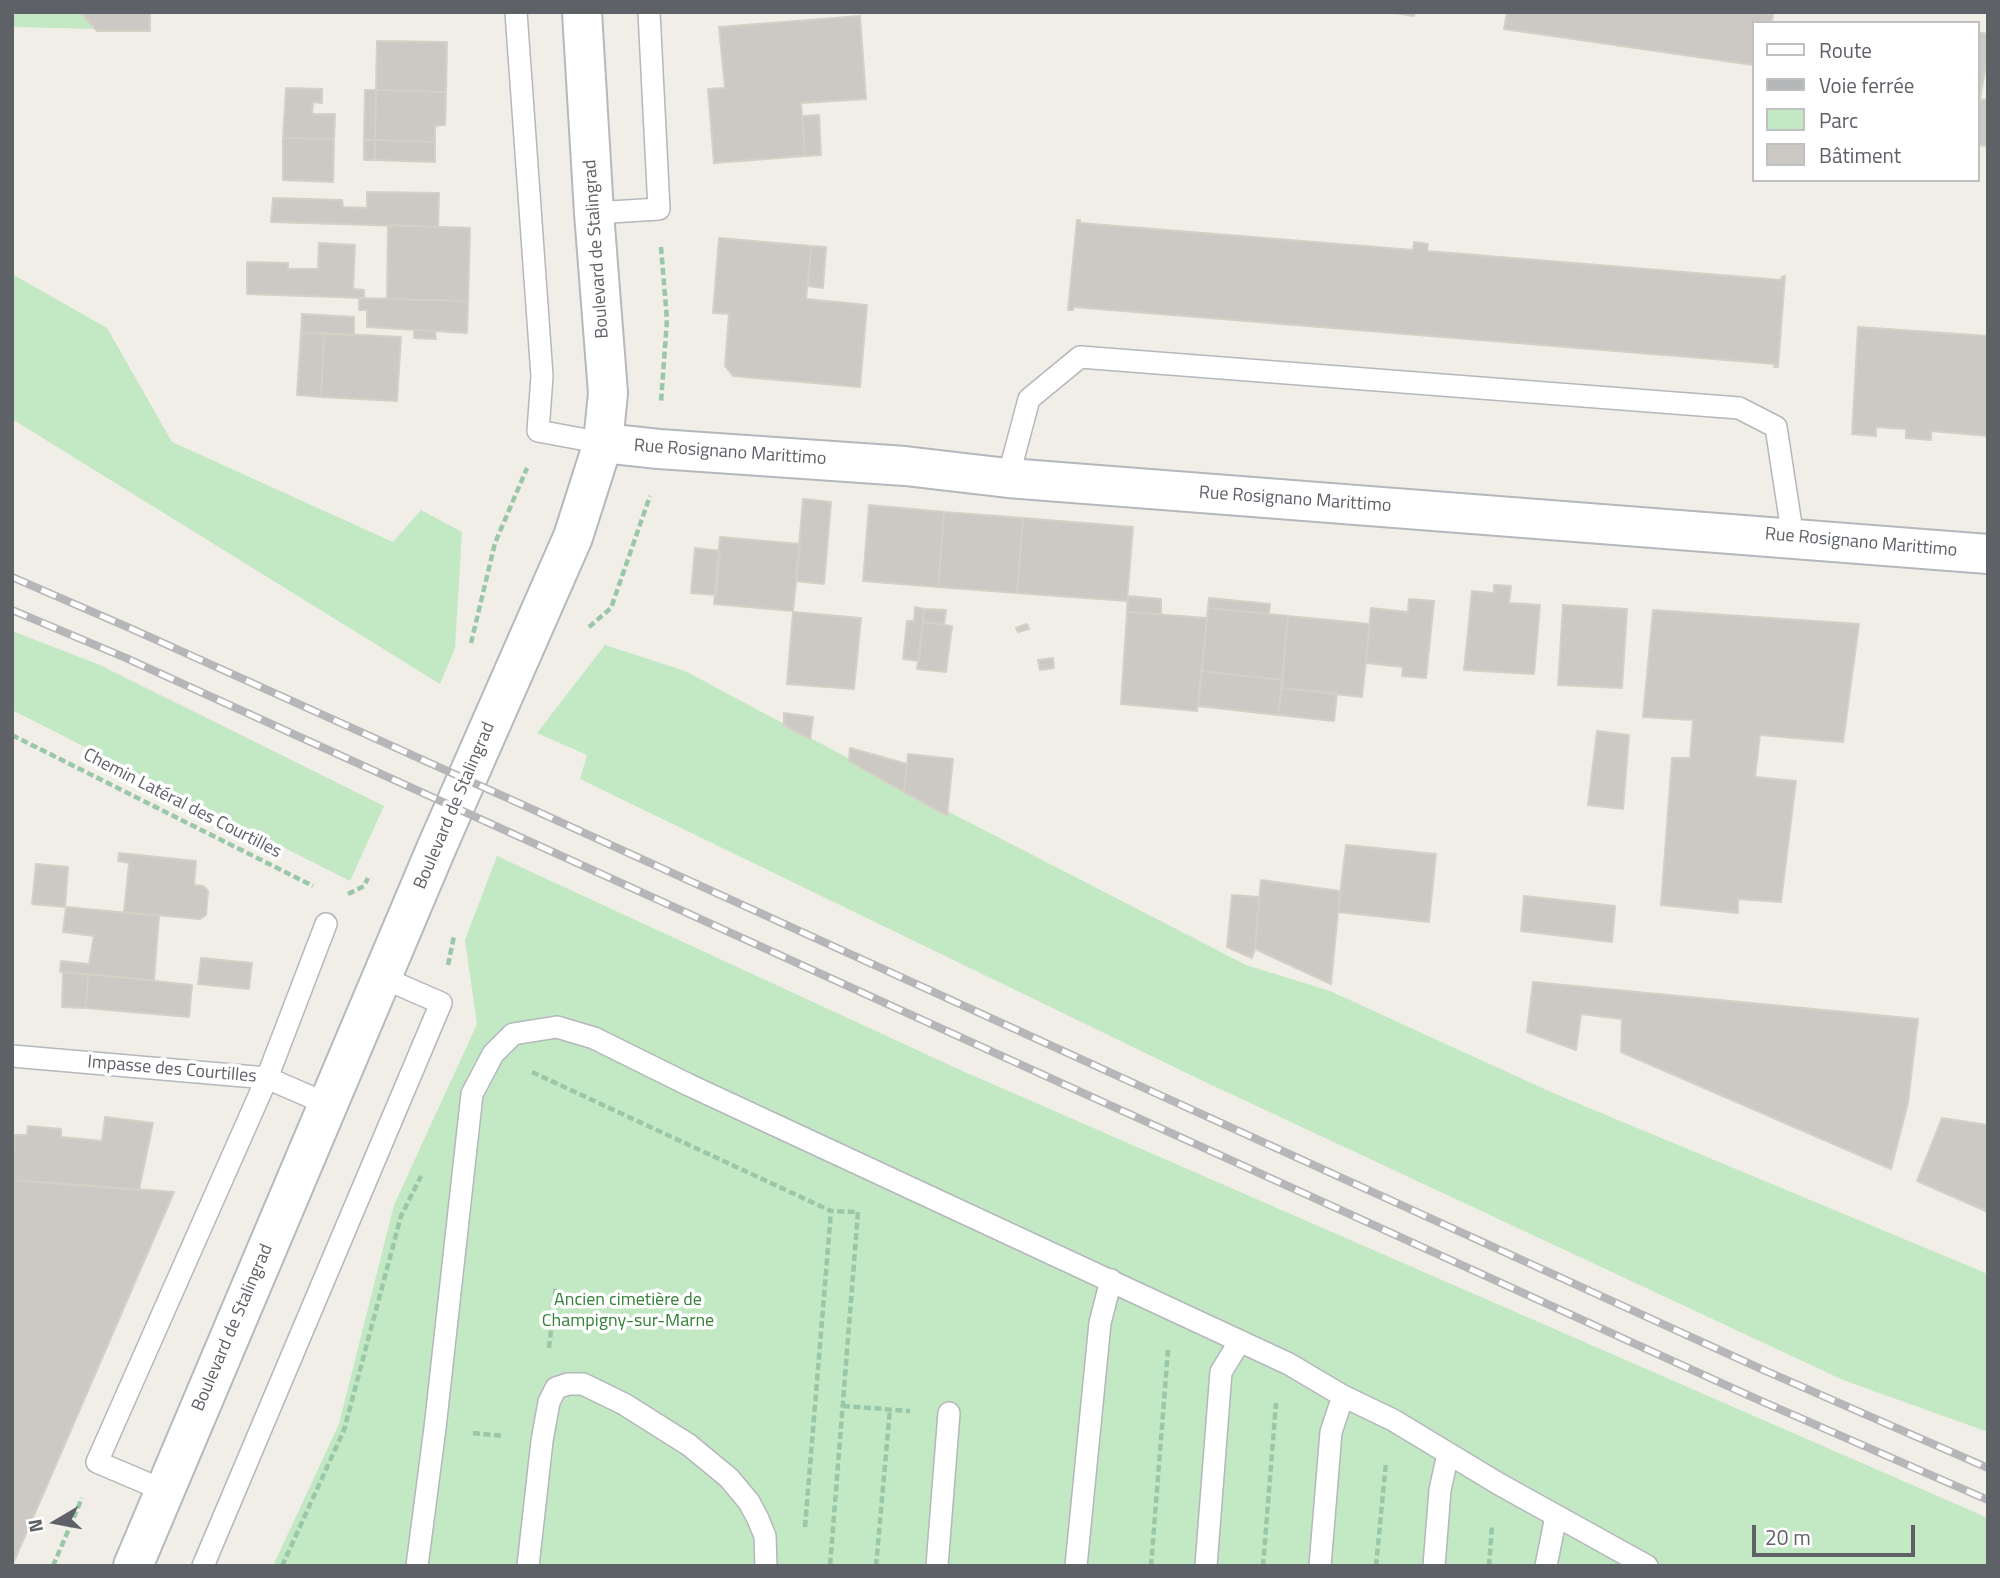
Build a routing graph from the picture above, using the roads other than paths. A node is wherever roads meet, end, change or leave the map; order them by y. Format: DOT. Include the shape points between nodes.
graph roads {
  1 [pos="516,12"];
  2 [pos="582,12"];
  3 [pos="649,12"];
  4 [pos="594,213"];
  5 [pos="603,443"];
  6 [pos="1008,478"];
  7 [pos="1793,538"];
  8 [pos="1988,554"];
  9 [pos="326,924"];
  10 [pos="381,977"];
  11 [pos="12,1056"];
  12 [pos="267,1078"];
  13 [pos="327,1104"];
  14 [pos="1111,1280"];
  15 [pos="1240,1341"];
  16 [pos="1343,1396"];
  17 [pos="949,1413"];
  18 [pos="1448,1454"];
  19 [pos="165,1491"];
  20 [pos="1556,1516"];
  21 [pos="133,1566"];
  22 [pos="203,1566"];
  23 [pos="417,1566"];
  24 [pos="528,1566"];
  25 [pos="766,1566"];
  26 [pos="937,1566"];
  27 [pos="1076,1566"];
  28 [pos="1206,1566"];
  29 [pos="1320,1566"];
  30 [pos="1434,1566"];
  31 [pos="1546,1566"];
  32 [pos="1647,1566"];
  1 -- 5 [label="lane" via="542,376 538,431"];
  2 -- 4 [label="main road, Boulevard de Stalingrad"];
  3 -- 4 [label="lane" via="659,209"];
  4 -- 5 [label="main road, Boulevard de Stalingrad" via="608,393"];
  5 -- 6 [label="main road, Rue Rosignano Marittimo"];
  5 -- 10 [label="main road, Boulevard de Stalingrad" via="573,537"];
  6 -- 7 [label="main road, Rue Rosignano Marittimo"];
  6 -- 7 [label="lane" via="1029,399 1080,357 1739,408 1776,428"];
  7 -- 8 [label="main road, Rue Rosignano Marittimo"];
  9 -- 12 [label="lane"];
  10 -- 13 [label="main road, Boulevard de Stalingrad"];
  10 -- 22 [label="lane" via="441,1003"];
  11 -- 12 [label="lane, Impasse des Courtilles"];
  12 -- 13 [label="lane, Impasse des Courtilles"];
  12 -- 19 [label="lane" via="97,1462"];
  13 -- 19 [label="main road, Boulevard de Stalingrad"];
  14 -- 15 [label="lane"];
  14 -- 23 [label="lane" via="594,1038 557,1027 513,1034 493,1054 472,1094"];
  14 -- 27 [label="lane" via="1100,1323"];
  15 -- 16 [label="lane"];
  15 -- 28 [label="lane" via="1221,1372"];
  16 -- 18 [label="lane"];
  16 -- 29 [label="lane" via="1331,1432"];
  17 -- 26 [label="lane"];
  18 -- 20 [label="lane"];
  18 -- 30 [label="lane"];
  19 -- 21 [label="main road, Boulevard de Stalingrad"];
  20 -- 31 [label="lane"];
  20 -- 32 [label="lane"];
  24 -- 25 [label="lane" via="549,1402 556,1388 583,1384 689,1445 729,1478 758,1519 765,1536"];
}
